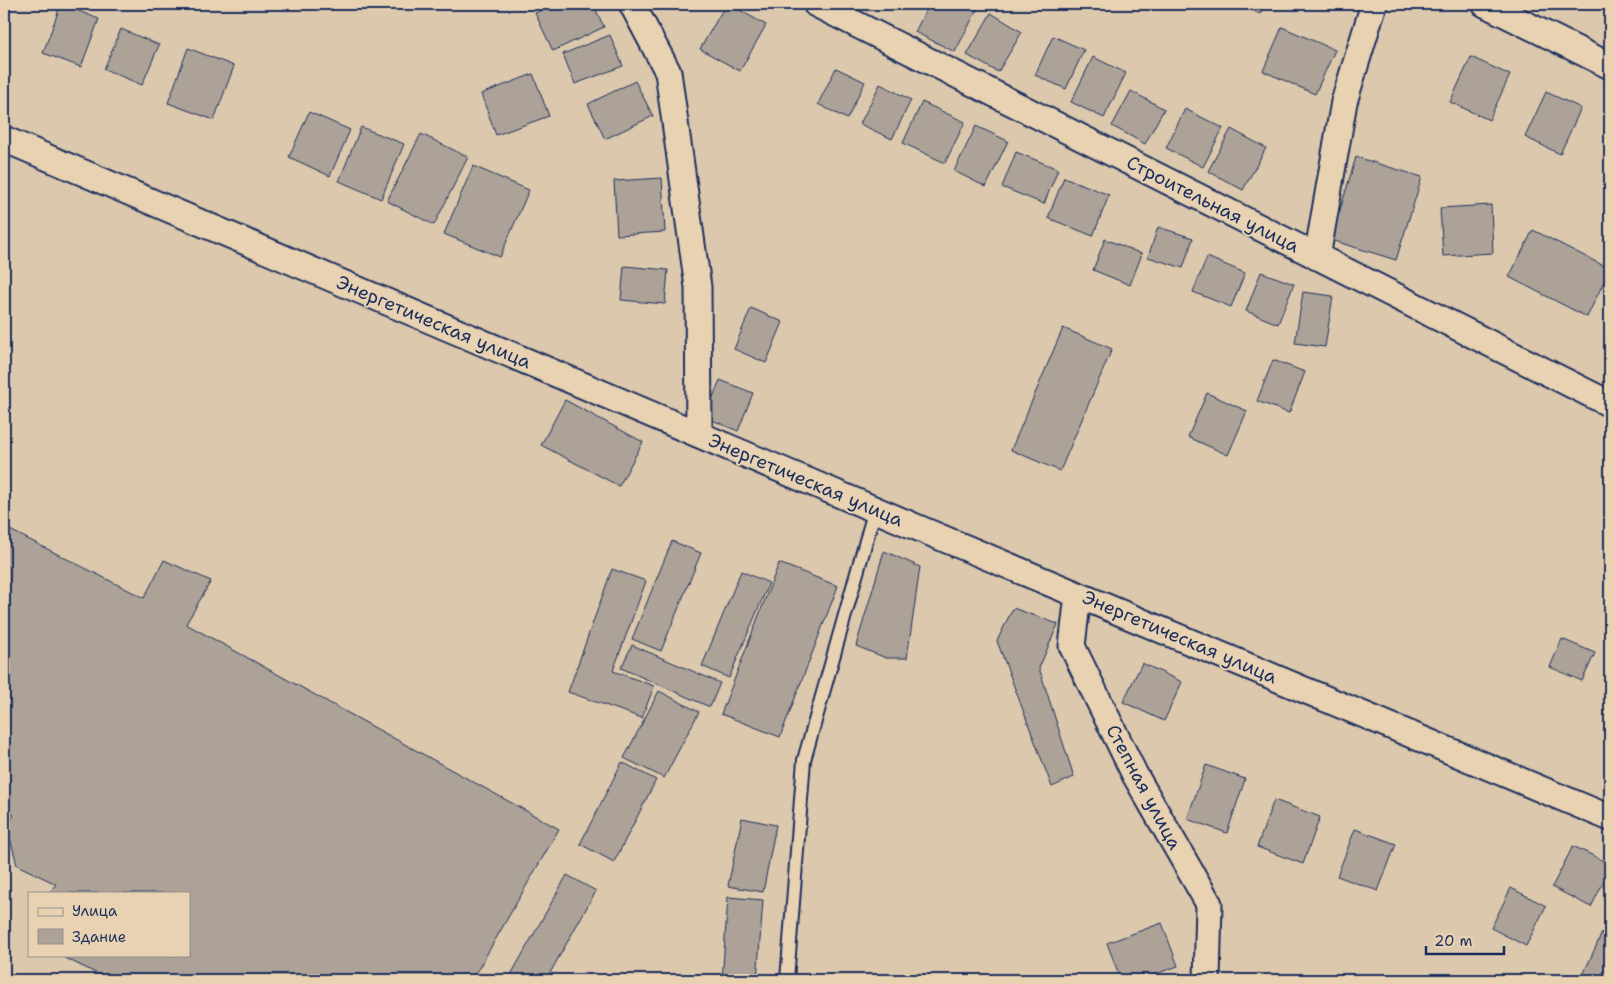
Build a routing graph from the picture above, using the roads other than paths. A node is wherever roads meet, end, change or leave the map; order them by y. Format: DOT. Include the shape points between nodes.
graph roads {
  1 [pos="632,4"];
  2 [pos="816,4"];
  3 [pos="1374,4"];
  4 [pos="1485,4"];
  5 [pos="1610,66"];
  6 [pos="4,139"];
  7 [pos="1316,257"];
  8 [pos="1610,404"];
  9 [pos="698,434"];
  10 [pos="875,509"];
  11 [pos="1078,595"];
  12 [pos="1610,818"];
  13 [pos="786,980"];
  14 [pos="1207,980"];
  1 -- 9 [label="street" via="668,72 698,287"];
  2 -- 7 [label="street, Строительная улица"];
  3 -- 7 [label="street" via="1344,102"];
  4 -- 5 [label="street"];
  6 -- 9 [label="street, Энергетическая улица"];
  7 -- 8 [label="street, Строительная улица"];
  9 -- 10 [label="street, Энергетическая улица"];
  10 -- 11 [label="street, Энергетическая улица"];
  10 -- 13 [label="lane" via="804,760"];
  11 -- 12 [label="street, Энергетическая улица"];
  11 -- 14 [label="street, Степная улица" via="1072,646 1135,775 1209,904"];
}
